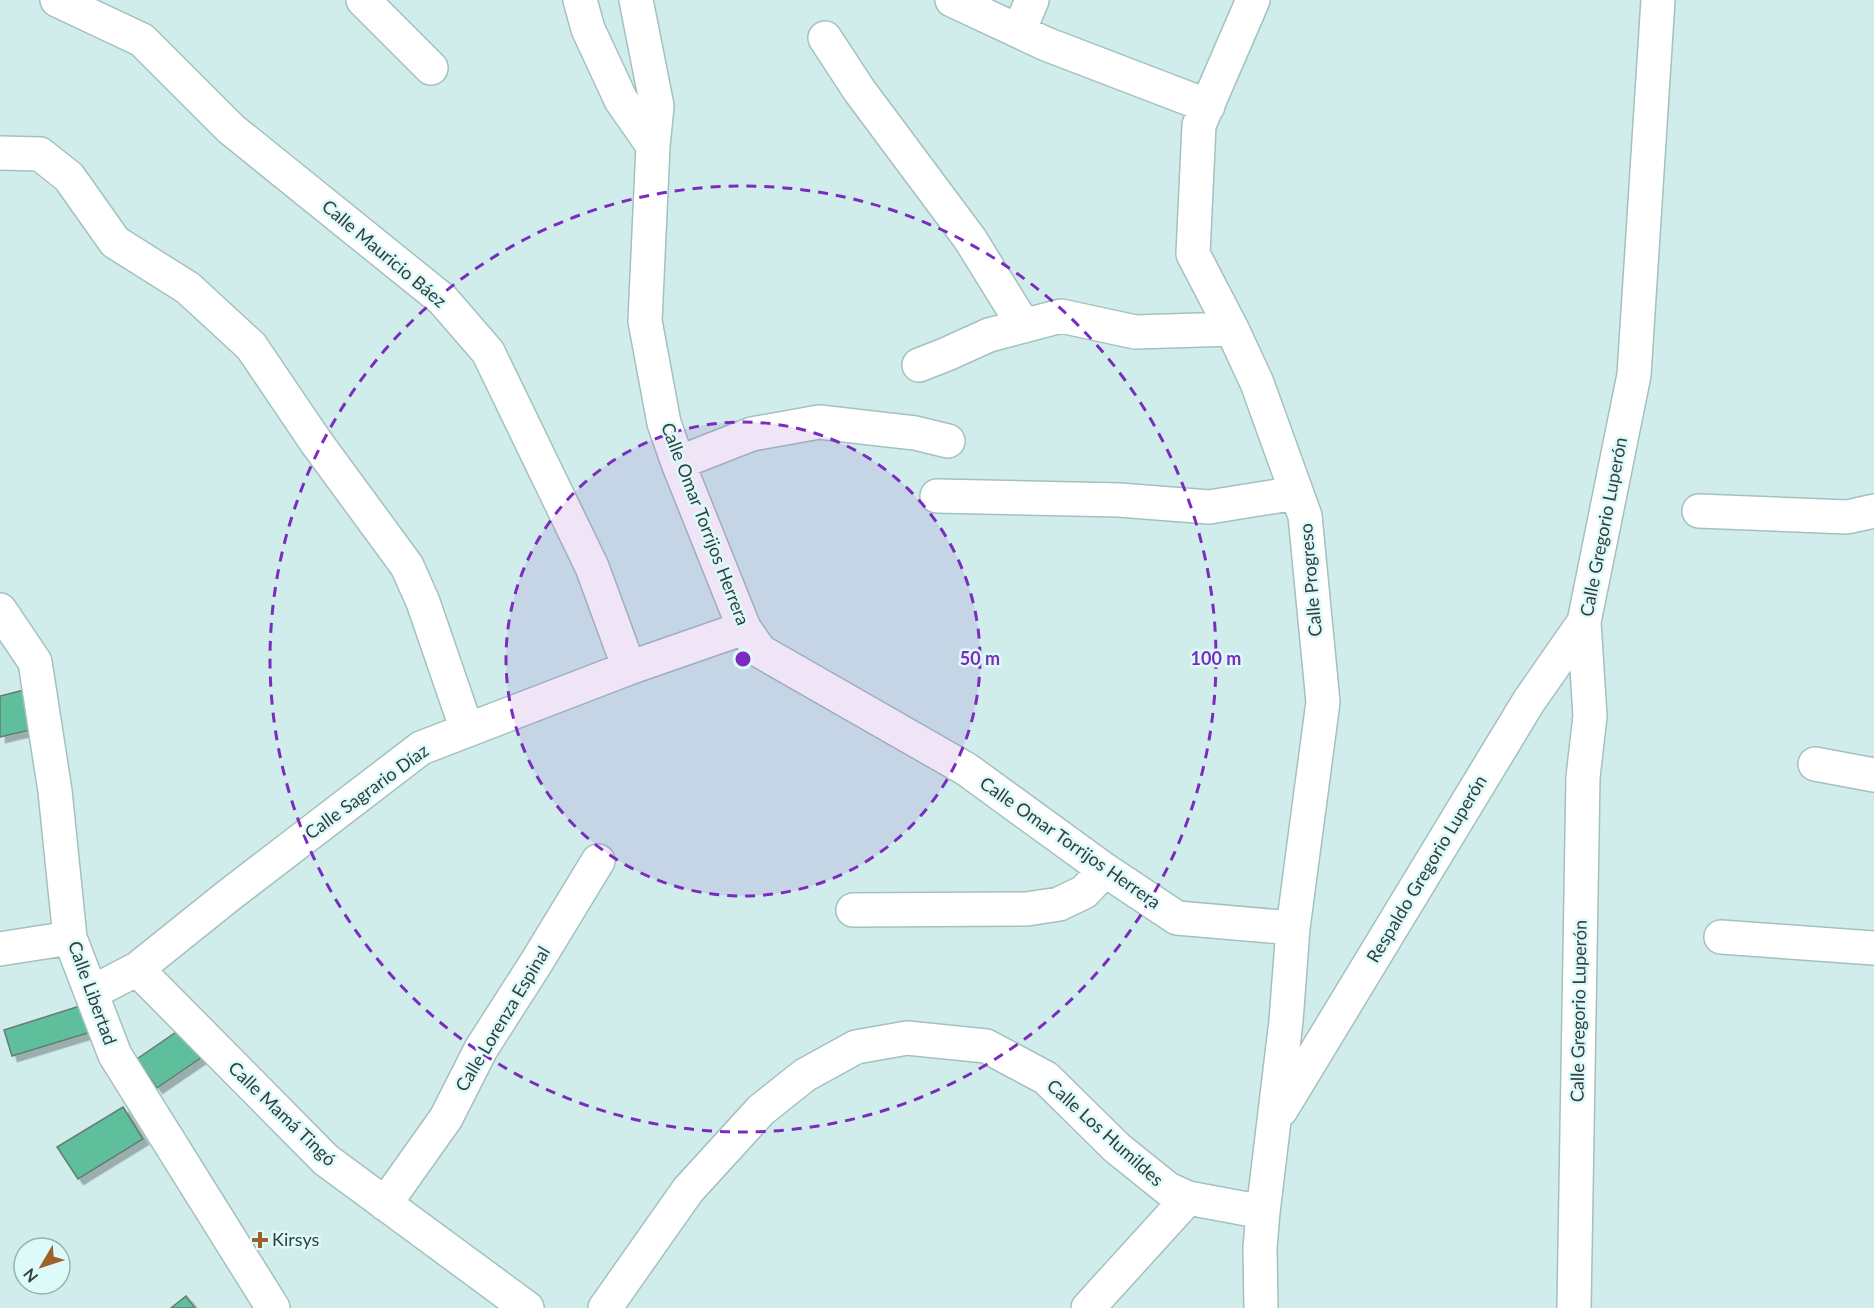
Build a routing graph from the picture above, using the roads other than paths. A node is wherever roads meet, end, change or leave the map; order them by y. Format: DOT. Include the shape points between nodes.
graph roads {
  1 [pos="57,0"];
  2 [pos="363,0"];
  3 [pos="580,0"];
  4 [pos="636,0"];
  5 [pos="952,0"];
  6 [pos="1032,0"];
  7 [pos="1253,0"];
  8 [pos="1658,0"];
  9 [pos="1018,31"];
  10 [pos="825,38"];
  11 [pos="431,68"];
  12 [pos="1208,106"];
  13 [pos="653,146"];
  14 [pos="0,153"];
  15 [pos="1024,326"];
  16 [pos="1232,329"];
  17 [pos="919,365"];
  18 [pos="948,441"];
  19 [pos="678,463"];
  20 [pos="1296,493"];
  21 [pos="937,496"];
  22 [pos="1699,511"];
  23 [pos="1874,511"];
  24 [pos="0,610"];
  25 [pos="1584,622"];
  26 [pos="744,628"];
  27 [pos="629,668"];
  28 [pos="467,730"];
  29 [pos="1815,764"];
  30 [pos="1874,775"];
  31 [pos="598,861"];
  32 [pos="1105,870"];
  33 [pos="853,910"];
  34 [pos="1293,928"];
  35 [pos="1721,937"];
  36 [pos="70,938"];
  37 [pos="1874,948"];
  38 [pos="0,950"];
  39 [pos="137,969"];
  40 [pos="92,993"];
  41 [pos="1276,1119"];
  42 [pos="1188,1198"];
  43 [pos="385,1204"];
  44 [pos="1263,1212"];
  45 [pos="273,1308"];
  46 [pos="527,1308"];
  47 [pos="605,1308"];
  48 [pos="1088,1308"];
  49 [pos="1261,1308"];
  50 [pos="1574,1308"];
  1 -- 27 [label="street, Calle Mauricio Báez" via="142,39 231,129 443,300 488,352 592,567"];
  2 -- 11 [label="street"];
  3 -- 13 [label="street" via="588,29 621,100"];
  4 -- 13 [label="street, Calle Omar Torrijos Herrera" via="657,106"];
  5 -- 9 [label="street"];
  6 -- 9 [label="street"];
  7 -- 12 [label="street, Calle Progreso"];
  8 -- 25 [label="street, Calle Gregorio Luperón" via="1634,375"];
  9 -- 12 [label="street"];
  10 -- 15 [label="street" via="970,239"];
  12 -- 16 [label="street, Calle Progreso" via="1200,125 1193,254"];
  13 -- 19 [label="street, Calle Omar Torrijos Herrera" via="645,321 664,423"];
  14 -- 28 [label="street" via="40,154 69,177 115,242 188,288 251,346 407,566"];
  15 -- 16 [label="street" via="1061,316 1135,332"];
  15 -- 17 [label="street" via="989,335"];
  16 -- 20 [label="street, Calle Progreso" via="1257,383"];
  18 -- 19 [label="street" via="915,433 819,422 752,434"];
  19 -- 26 [label="street, Calle Omar Torrijos Herrera"];
  20 -- 21 [label="street" via="1209,507 1119,500"];
  20 -- 34 [label="street, Calle Progreso" via="1305,516 1323,702"];
  22 -- 23 [label="street" via="1847,517"];
  24 -- 36 [label="street, Calle Libertad" via="35,662 55,791"];
  25 -- 41 [label="street, Respaldo Gregorio Luperón" via="1529,701"];
  25 -- 50 [label="street, Calle Gregorio Luperón" via="1590,716 1583,777"];
  26 -- 27 [label="street, Calle Sagrario Díaz"];
  26 -- 32 [label="street, Calle Omar Torrijos Herrera" via="760,651 966,769"];
  27 -- 28 [label="street, Calle Sagrario Díaz"];
  28 -- 39 [label="street, Calle Sagrario Díaz" via="421,748"];
  29 -- 30 [label="street"];
  31 -- 43 [label="street, Calle Lorenza Espinal" via="481,1049 446,1118"];
  32 -- 33 [label="street" via="1084,892 1059,904 1027,909"];
  32 -- 34 [label="street, Calle Omar Torrijos Herrera" via="1177,918"];
  34 -- 41 [label="street, Calle Progreso"];
  35 -- 37 [label="street"];
  36 -- 38 [label="street"];
  36 -- 40 [label="street, Calle Libertad"];
  39 -- 40 [label="street, Calle Sagrario Díaz"];
  39 -- 43 [label="street, Calle Mamá Tingó" via="326,1161"];
  40 -- 45 [label="street, Calle Libertad" via="115,1055"];
  41 -- 44 [label="street, Calle Progreso"];
  42 -- 44 [label="street, Calle Los Humildes"];
  42 -- 47 [label="street, Calle Los Humildes" via="1168,1189 1117,1148 1046,1078 986,1046 907,1038 856,1047 806,1075 762,1110 688,1190"];
  42 -- 48 [label="street"];
  43 -- 46 [label="street, Calle Mamá Tingó"];
  44 -- 49 [label="street, Calle Progreso"];
}
